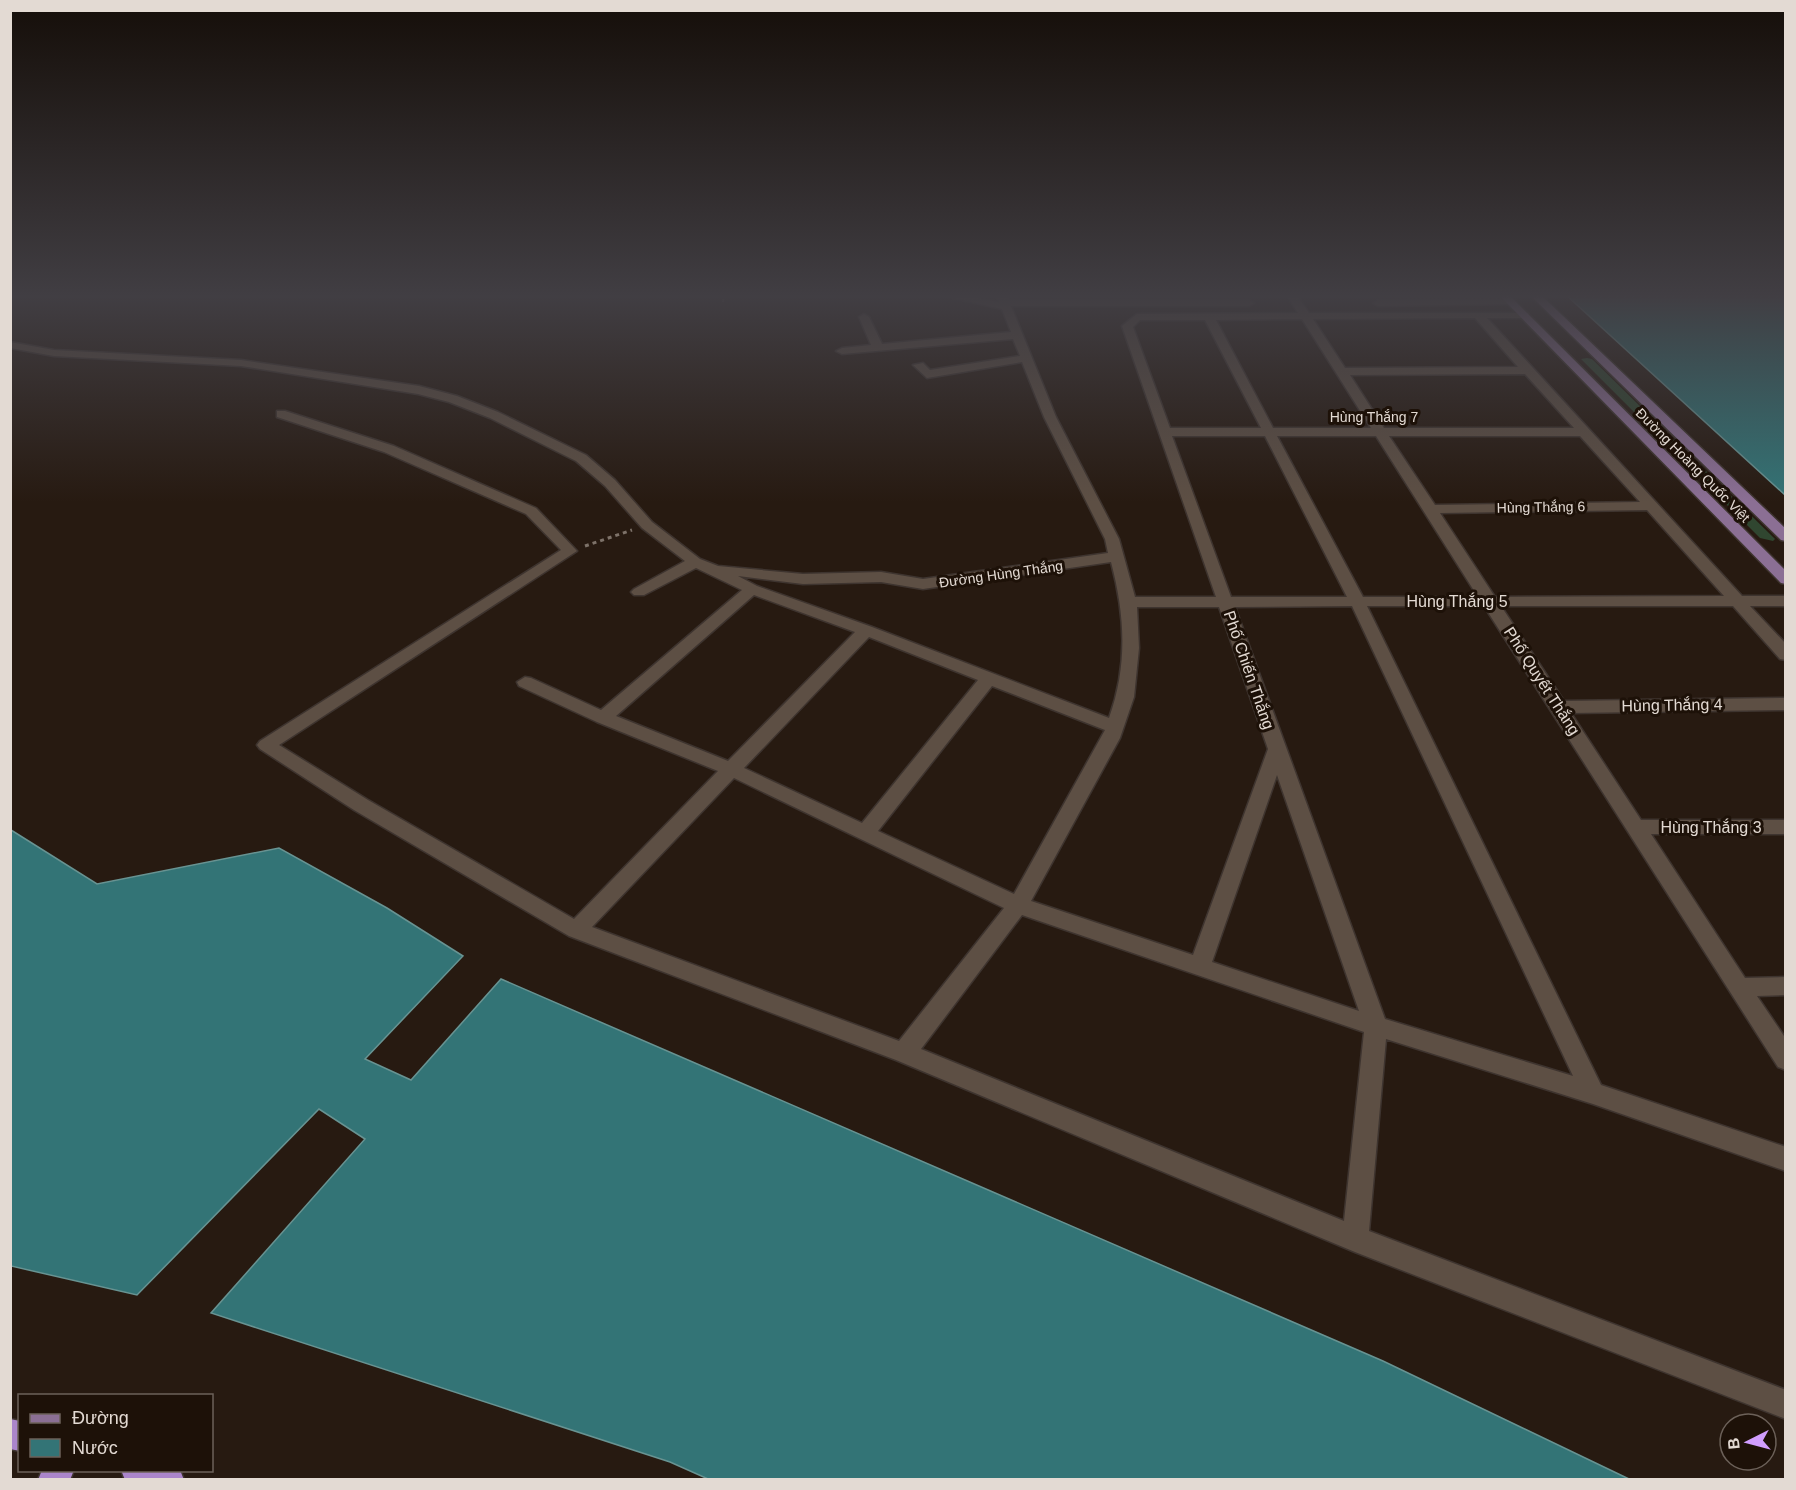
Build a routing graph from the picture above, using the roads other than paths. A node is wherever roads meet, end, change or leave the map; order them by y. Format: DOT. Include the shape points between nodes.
graph roads {
  1 [pos="245,364"];
  2 [pos="992,364"];
  3 [pos="1028,364"];
  4 [pos="1140,364"];
  5 [pos="1233,364"];
  6 [pos="1336,364"];
  7 [pos="1522,364"];
  8 [pos="1572,364"];
  9 [pos="1606,364"];
  10 [pos="919,365"];
  11 [pos="1528,370"];
  12 [pos="1342,372"];
  13 [pos="281,414"];
  14 [pos="1165,432"];
  15 [pos="1269,432"];
  16 [pos="1380,432"];
  17 [pos="1584,432"];
  18 [pos="1651,506"];
  19 [pos="1432,509"];
  20 [pos="1785,537"];
  21 [pos="1118,556"];
  22 [pos="695,562"];
  23 [pos="716,571"];
  24 [pos="1785,580"];
  25 [pos="752,589"];
  26 [pos="639,592"];
  27 [pos="1785,600"];
  28 [pos="1357,601"];
  29 [pos="1491,601"];
  30 [pos="1737,601"];
  31 [pos="1129,602"];
  32 [pos="1225,602"];
  33 [pos="866,630"];
  34 [pos="1785,655"];
  35 [pos="988,678"];
  36 [pos="525,682"];
  37 [pos="1785,704"];
  38 [pos="1558,707"];
  39 [pos="603,718"];
  40 [pos="1114,727"];
  41 [pos="1277,750"];
  42 [pos="730,769"];
  43 [pos="1637,827"];
  44 [pos="1785,827"];
  45 [pos="867,831"];
  46 [pos="1018,905"];
  47 [pos="576,930"];
  48 [pos="1200,966"];
  49 [pos="1785,986"];
  50 [pos="1738,987"];
  51 [pos="1376,1026"];
  52 [pos="904,1053"];
  53 [pos="1785,1059"];
  54 [pos="1593,1093"];
  55 [pos="1785,1159"];
  56 [pos="1355,1239"];
  57 [pos="1785,1405"];
  58 [pos="143,1472"];
  59 [pos="169,1479"];
  1 -- 22 [label="street, Đường Hùng Thắng" via="419,390 453,399 537,434 581,458 610,483 647,525"];
  2 -- 10 [label="street" via="927,374"];
  3 -- 21 [label="street"];
  4 -- 14 [label="street, Phố Chiến Thắng"];
  5 -- 15 [label="street"];
  6 -- 12 [label="street, Phố Quyết Thắng"];
  7 -- 11 [label="street"];
  8 -- 24 [label="main road, Đường Hoàng Quốc Việt"];
  9 -- 20 [label="main road, Đường Hoàng Quốc Việt"];
  11 -- 12 [label="street"];
  11 -- 17 [label="street"];
  12 -- 16 [label="street, Phố Quyết Thắng"];
  13 -- 47 [label="street" via="389,449 531,512 570,551 267,745 361,805"];
  14 -- 15 [label="street, Hùng Thắng 7"];
  14 -- 32 [label="street, Phố Chiến Thắng"];
  15 -- 16 [label="street, Hùng Thắng 7"];
  15 -- 28 [label="street"];
  16 -- 17 [label="street, Hùng Thắng 7"];
  16 -- 19 [label="street, Phố Quyết Thắng"];
  17 -- 18 [label="street"];
  18 -- 19 [label="street, Hùng Thắng 6"];
  18 -- 30 [label="street"];
  19 -- 29 [label="street, Phố Quyết Thắng"];
  21 -- 23 [label="street, Đường Hùng Thắng" via="923,584 881,577 803,579"];
  21 -- 31 [label="street"];
  22 -- 23 [label="street, Đường Hùng Thắng"];
  22 -- 26 [label="street"];
  23 -- 25 [label="street"];
  25 -- 33 [label="street"];
  25 -- 39 [label="street"];
  27 -- 30 [label="street, Hùng Thắng 5"];
  28 -- 29 [label="street, Hùng Thắng 5"];
  28 -- 32 [label="street, Hùng Thắng 5"];
  28 -- 54 [label="street"];
  29 -- 30 [label="street, Hùng Thắng 5"];
  29 -- 38 [label="street, Phố Quyết Thắng"];
  30 -- 34 [label="street"];
  31 -- 32 [label="street, Hùng Thắng 5"];
  31 -- 40 [label="street" via="1129,668 1125,697"];
  32 -- 41 [label="street, Phố Chiến Thắng"];
  33 -- 35 [label="street"];
  33 -- 42 [label="street"];
  35 -- 40 [label="street"];
  35 -- 45 [label="street"];
  36 -- 39 [label="street"];
  37 -- 38 [label="street, Hùng Thắng 4"];
  38 -- 43 [label="street, Phố Quyết Thắng"];
  39 -- 42 [label="street"];
  40 -- 46 [label="street"];
  41 -- 48 [label="street"];
  41 -- 51 [label="street, Phố Chiến Thắng"];
  42 -- 45 [label="street"];
  42 -- 47 [label="street"];
  43 -- 44 [label="street, Hùng Thắng 3"];
  43 -- 50 [label="street, Phố Quyết Thắng"];
  45 -- 46 [label="street"];
  46 -- 48 [label="street"];
  46 -- 52 [label="street"];
  47 -- 52 [label="street"];
  48 -- 51 [label="street"];
  49 -- 50 [label="street"];
  50 -- 53 [label="street, Phố Quyết Thắng"];
  51 -- 54 [label="street"];
  51 -- 56 [label="street"];
  52 -- 56 [label="street"];
  54 -- 55 [label="street"];
  56 -- 57 [label="street"];
  58 -- 59 [label="highway"];
}
